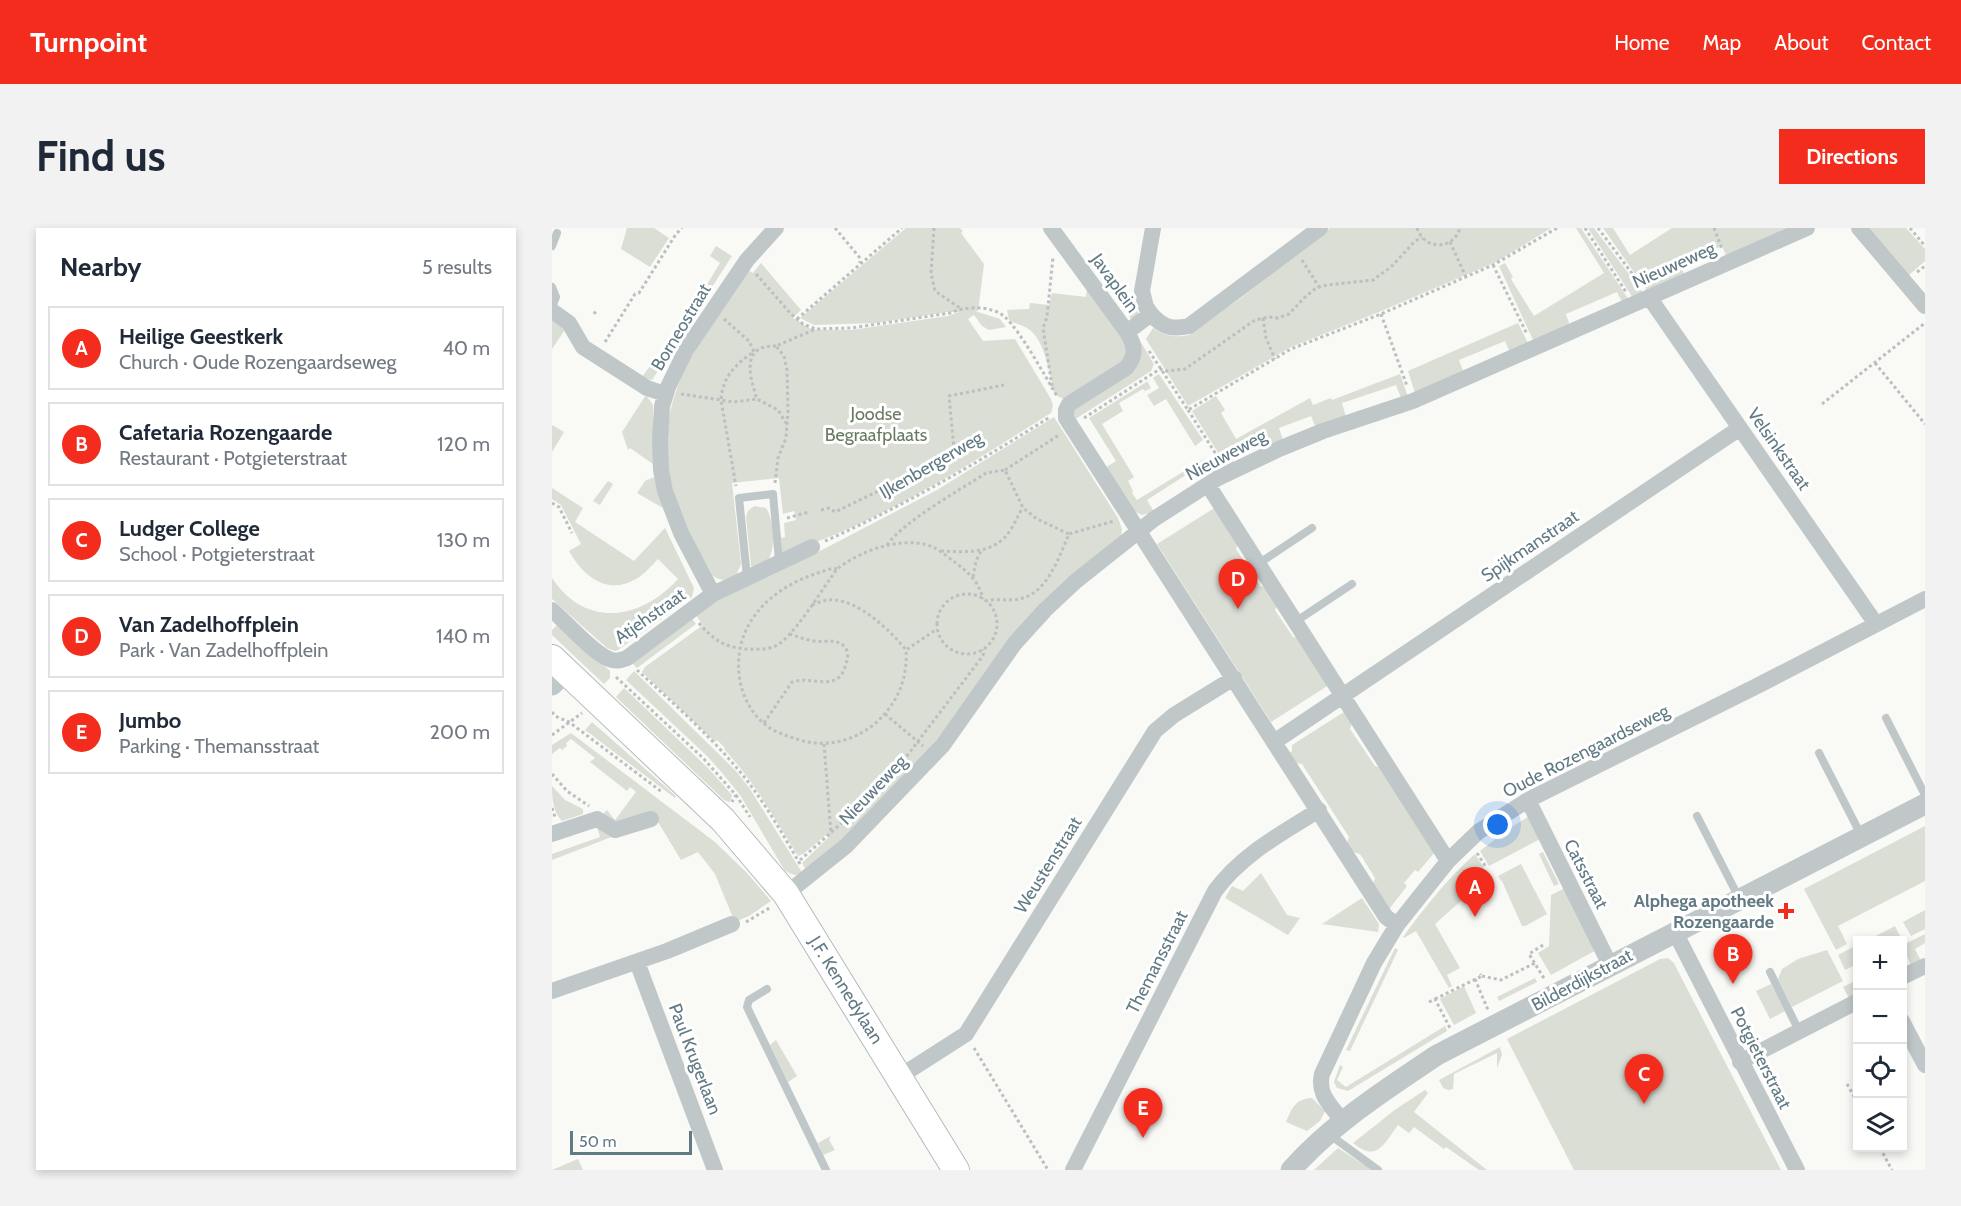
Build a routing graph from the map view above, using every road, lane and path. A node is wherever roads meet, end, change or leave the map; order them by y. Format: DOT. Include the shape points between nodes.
graph roads {
  1 [pos="682,228"];
  2 [pos="776,228"];
  3 [pos="835,228"];
  4 [pos="902,228"];
  5 [pos="934,228"];
  6 [pos="1153,228"];
  7 [pos="1417,228"];
  8 [pos="1460,228"];
  9 [pos="1557,228"];
  10 [pos="1585,228"];
  11 [pos="1598,228"];
  12 [pos="1714,228"];
  13 [pos="1807,228"];
  14 [pos="1859,228"];
  15 [pos="1910,228"];
  16 [pos="1313,230"];
  17 [pos="557,233"];
  18 [pos="1055,234"];
  19 [pos="1422,238"];
  20 [pos="1450,242"];
  21 [pos="552,246"];
  22 [pos="1925,246"];
  23 [pos="1294,249"];
  24 [pos="747,260"];
  25 [pos="860,263"];
  26 [pos="1728,263"];
  27 [pos="1493,265"];
  28 [pos="1466,277"];
  29 [pos="552,287"];
  30 [pos="1319,287"];
  31 [pos="1642,300"];
  32 [pos="1925,306"];
  33 [pos="552,307"];
  34 [pos="960,308"];
  35 [pos="597,309"];
  36 [pos="713,310"];
  37 [pos="552,311"];
  38 [pos="594,314"];
  39 [pos="1151,314"];
  40 [pos="1381,314"];
  41 [pos="1263,318"];
  42 [pos="797,319"];
  43 [pos="1925,323"];
  44 [pos="816,329"];
  45 [pos="1131,329"];
  46 [pos="776,346"];
  47 [pos="1534,348"];
  48 [pos="754,352"];
  49 [pos="597,356"];
  50 [pos="1275,359"];
  51 [pos="1875,363"];
  52 [pos="1160,369"];
  53 [pos="1004,385"];
  54 [pos="1052,388"];
  55 [pos="666,391"];
  56 [pos="757,399"];
  57 [pos="721,400"];
  58 [pos="1413,401"];
  59 [pos="1822,404"];
  60 [pos="1066,410"];
  61 [pos="1188,410"];
  62 [pos="1925,424"];
  63 [pos="787,425"];
  64 [pos="1740,428"];
  65 [pos="1228,473"];
  66 [pos="1208,485"];
  67 [pos="773,494"];
  68 [pos="739,498"];
  69 [pos="552,502"];
  70 [pos="1023,508"];
  71 [pos="821,510"];
  72 [pos="809,512"];
  73 [pos="1128,516"];
  74 [pos="776,521"];
  75 [pos="1312,528"];
  76 [pos="1139,531"];
  77 [pos="572,533"];
  78 [pos="1069,534"];
  79 [pos="887,545"];
  80 [pos="812,547"];
  81 [pos="939,550"];
  82 [pos="982,551"];
  83 [pos="779,561"];
  84 [pos="1258,564"];
  85 [pos="837,569"];
  86 [pos="747,577"];
  87 [pos="973,578"];
  88 [pos="1352,584"];
  89 [pos="714,594"];
  90 [pos="1925,599"];
  91 [pos="984,600"];
  92 [pos="810,606"];
  93 [pos="552,610"];
  94 [pos="691,612"];
  95 [pos="1295,622"];
  96 [pos="1876,624"];
  97 [pos="937,629"];
  98 [pos="790,634"];
  99 [pos="739,648"];
  100 [pos="983,649"];
  101 [pos="906,650"];
  102 [pos="617,659"];
  103 [pos="557,671"];
  104 [pos="1234,678"];
  105 [pos="1341,696"];
  106 [pos="552,712"];
  107 [pos="885,714"];
  108 [pos="1886,718"];
  109 [pos="764,723"];
  110 [pos="917,741"];
  111 [pos="1274,742"];
  112 [pos="824,744"];
  113 [pos="1819,753"];
  114 [pos="934,755"];
  115 [pos="901,764"];
  116 [pos="552,774"];
  117 [pos="665,794"];
  118 [pos="1925,795"];
  119 [pos="1527,800"];
  120 [pos="1925,804"];
  121 [pos="1319,810"];
  122 [pos="855,811"];
  123 [pos="1696,816"];
  124 [pos="597,819"];
  125 [pos="651,819"];
  126 [pos="723,820"];
  127 [pos="552,834"];
  128 [pos="831,834"];
  129 [pos="1862,836"];
  130 [pos="798,861"];
  131 [pos="1448,861"];
  132 [pos="807,879"];
  133 [pos="786,894"];
  134 [pos="1739,899"];
  135 [pos="732,924"];
  136 [pos="1397,925"];
  137 [pos="1675,932"];
  138 [pos="1543,945"];
  139 [pos="637,962"];
  140 [pos="1535,963"];
  141 [pos="1610,965"];
  142 [pos="1925,966"];
  143 [pos="1770,972"];
  144 [pos="1907,975"];
  145 [pos="1475,980"];
  146 [pos="767,989"];
  147 [pos="552,992"];
  148 [pos="1554,995"];
  149 [pos="1435,999"];
  150 [pos="1429,1002"];
  151 [pos="1853,1003"];
  152 [pos="1495,1026"];
  153 [pos="1799,1031"];
  154 [pos="1907,1031"];
  155 [pos="966,1034"];
  156 [pos="1458,1045"];
  157 [pos="1740,1062"];
  158 [pos="1925,1065"];
  159 [pos="899,1077"];
  160 [pos="1847,1084"];
  161 [pos="1854,1098"];
  162 [pos="1336,1128"];
  163 [pos="1882,1152"];
  164 [pos="715,1170"];
  165 [pos="826,1170"];
  166 [pos="956,1170"];
  167 [pos="1048,1170"];
  168 [pos="1073,1170"];
  169 [pos="1291,1170"];
  170 [pos="1378,1170"];
  171 [pos="1797,1170"];
  172 [pos="1892,1170"];
  1 -- 49 [label="path"];
  2 -- 24 [label="street, Borneostraat"];
  3 -- 25 [label="path"];
  4 -- 25 [label="path"];
  5 -- 34 [label="path" via="931,273 935,291"];
  6 -- 39 [label="street" via="1142,291"];
  7 -- 19 [label="path"];
  8 -- 20 [label="path"];
  9 -- 27 [label="path"];
  10 -- 31 [label="path"];
  11 -- 31 [label="path"];
  12 -- 26 [label="path"];
  13 -- 26 [label="street, Nieuweweg"];
  14 -- 32 [label="street"];
  15 -- 22 [label="path"];
  16 -- 23 [label="street"];
  17 -- 21 [label="lane"];
  18 -- 45 [label="street, Javaplein"];
  18 -- 54 [label="path" via="1043,328"];
  19 -- 20 [label="path" via="1438,246"];
  19 -- 30 [label="path" via="1382,276"];
  20 -- 28 [label="path"];
  23 -- 30 [label="path"];
  23 -- 39 [label="street" via="1189,326 1168,327 1159,324"];
  24 -- 36 [label="street, Borneostraat"];
  24 -- 42 [label="path" via="767,289"];
  25 -- 42 [label="path"];
  26 -- 31 [label="street, Nieuweweg"];
  27 -- 28 [label="path"];
  27 -- 47 [label="path"];
  28 -- 40 [label="path"];
  29 -- 33 [label="lane" via="556,297"];
  30 -- 41 [label="path" via="1285,317"];
  31 -- 47 [label="street, Nieuweweg"];
  31 -- 64 [label="street, Velsinkstraat"];
  34 -- 44 [label="path" via="950,313 851,328"];
  34 -- 54 [label="path" via="986,309 1004,316"];
  35 -- 38 [label="path"];
  36 -- 48 [label="path" via="749,341"];
  36 -- 55 [label="street, Borneostraat" via="686,350"];
  37 -- 49 [label="street" via="567,320 583,347"];
  39 -- 45 [label="street"];
  40 -- 50 [label="path"];
  40 -- 58 [label="path"];
  41 -- 50 [label="path"];
  41 -- 52 [label="path" via="1243,327 1185,369"];
  42 -- 44 [label="path"];
  43 -- 51 [label="path"];
  44 -- 46 [label="path"];
  45 -- 52 [label="path"];
  45 -- 60 [label="street" via="1134,350 1126,368 1069,404"];
  46 -- 48 [label="path"];
  46 -- 63 [label="path" via="784,356 787,370"];
  47 -- 58 [label="street, Nieuweweg"];
  48 -- 56 [label="path" via="749,363"];
  48 -- 57 [label="path" via="731,371"];
  49 -- 55 [label="street" via="647,388"];
  50 -- 61 [label="path"];
  51 -- 59 [label="path"];
  51 -- 62 [label="path"];
  52 -- 61 [label="path"];
  53 -- 71 [label="path" via="949,396 954,449 949,457 835,512 829,508"];
  54 -- 60 [label="path"];
  55 -- 57 [label="path"];
  55 -- 89 [label="street, Borneostraat" via="660,421 665,491 681,533"];
  56 -- 57 [label="path"];
  56 -- 63 [label="path" via="778,410"];
  57 -- 68 [label="path"];
  58 -- 65 [label="street, Nieuweweg" via="1323,431"];
  60 -- 73 [label="street" via="1066,418"];
  60 -- 80 [label="path, IJkenbergerweg" via="879,517"];
  61 -- 65 [label="path"];
  63 -- 67 [label="path"];
  64 -- 96 [label="street, Velsinkstraat"];
  64 -- 105 [label="street, Spijkmanstraat"];
  65 -- 66 [label="street, Nieuweweg"];
  66 -- 76 [label="street, Nieuweweg"];
  66 -- 84 [label="street"];
  67 -- 68 [label="lane"];
  67 -- 74 [label="lane"];
  68 -- 86 [label="lane"];
  69 -- 77 [label="path" via="559,507"];
  70 -- 78 [label="path"];
  70 -- 79 [label="path" via="1005,470 995,470 915,520"];
  70 -- 82 [label="path" via="1007,535"];
  72 -- 74 [label="path"];
  73 -- 76 [label="street"];
  73 -- 78 [label="path"];
  74 -- 83 [label="lane"];
  75 -- 84 [label="lane"];
  76 -- 104 [label="street"];
  76 -- 114 [label="street, Nieuweweg" via="1076,581 1015,643"];
  78 -- 91 [label="path" via="1050,573 1033,594 1019,599"];
  79 -- 81 [label="path" via="922,544"];
  79 -- 85 [label="path"];
  80 -- 83 [label="street"];
  81 -- 82 [label="path"];
  81 -- 87 [label="path"];
  82 -- 87 [label="path"];
  83 -- 86 [label="street"];
  84 -- 95 [label="street"];
  85 -- 92 [label="path"];
  85 -- 99 [label="path" via="808,576 777,592 751,620"];
  86 -- 89 [label="street"];
  87 -- 91 [label="path"];
  88 -- 95 [label="lane"];
  89 -- 94 [label="street, Atjehstraat"];
  90 -- 96 [label="street, Oude Rozengaardseweg"];
  91 -- 97 [label="path" via="974,595 954,597 940,610"];
  91 -- 100 [label="path" via="995,614 997,624 990,643"];
  92 -- 98 [label="path"];
  92 -- 101 [label="path" via="836,600 851,605 879,622"];
  93 -- 102 [label="street, Atjehstraat" via="600,654"];
  94 -- 99 [label="path" via="716,641"];
  94 -- 102 [label="street, Atjehstraat"];
  95 -- 105 [label="street"];
  96 -- 119 [label="street, Oude Rozengaardseweg"];
  97 -- 100 [label="path" via="940,639 955,652 974,653"];
  97 -- 101 [label="path"];
  98 -- 99 [label="path" via="773,647"];
  98 -- 109 [label="path" via="816,642 842,643 848,653 846,667 838,677 825,683 792,682"];
  99 -- 109 [label="path" via="742,690"];
  100 -- 110 [label="path" via="982,657"];
  101 -- 107 [label="path" via="903,683"];
  102 -- 126 [label="path" via="615,676 703,758 736,795"];
  102 -- 130 [label="path" via="712,741 736,767"];
  103 -- 126 [label="main road, J.F. Kennedylaan"];
  104 -- 111 [label="street"];
  104 -- 155 [label="street, Weustenstraat" via="1155,731"];
  105 -- 111 [label="street, Spijkmanstraat"];
  105 -- 131 [label="street"];
  106 -- 117 [label="path"];
  107 -- 110 [label="path"];
  107 -- 112 [label="path" via="854,738"];
  108 -- 118 [label="lane"];
  109 -- 112 [label="path" via="789,737"];
  110 -- 114 [label="path"];
  110 -- 115 [label="path"];
  111 -- 121 [label="street"];
  112 -- 128 [label="path"];
  113 -- 129 [label="lane"];
  114 -- 132 [label="street, Nieuweweg" via="846,846"];
  116 -- 124 [label="path" via="567,791 588,805"];
  119 -- 131 [label="street, Oude Rozengaardseweg" via="1478,832"];
  119 -- 141 [label="street, Catsstraat"];
  120 -- 129 [label="street, Bilderdijkstraat"];
  121 -- 136 [label="street" via="1386,917"];
  121 -- 168 [label="street, Themansstraat" via="1249,854 1215,891"];
  122 -- 128 [label="path"];
  123 -- 134 [label="lane"];
  124 -- 125 [label="street" via="615,830"];
  124 -- 127 [label="street"];
  126 -- 133 [label="main road, J.F. Kennedylaan"];
  128 -- 130 [label="path"];
  129 -- 134 [label="street, Bilderdijkstraat"];
  130 -- 132 [label="path"];
  131 -- 136 [label="street, Oude Rozengaardseweg"];
  132 -- 133 [label="street, Nieuweweg"];
  133 -- 135 [label="path" via="753,919"];
  133 -- 159 [label="main road, J.F. Kennedylaan"];
  134 -- 137 [label="street, Bilderdijkstraat"];
  135 -- 139 [label="street"];
  136 -- 162 [label="street, Oude Rozengaardseweg" via="1374,963 1322,1074 1319,1085"];
  137 -- 141 [label="street, Bilderdijkstraat"];
  137 -- 157 [label="street, Potgieterstraat"];
  138 -- 140 [label="path" via="1529,954"];
  139 -- 147 [label="street"];
  139 -- 164 [label="street, Paul Krugerlaan"];
  140 -- 145 [label="path" via="1501,980 1481,975"];
  140 -- 148 [label="path"];
  141 -- 148 [label="street, Bilderdijkstraat"];
  142 -- 144 [label="street"];
  143 -- 153 [label="lane"];
  145 -- 149 [label="path"];
  145 -- 152 [label="path"];
  146 -- 165 [label="lane" via="749,1000 747,1007"];
  148 -- 152 [label="street, Bilderdijkstraat"];
  149 -- 150 [label="path"];
  149 -- 156 [label="path"];
  151 -- 153 [label="street"];
  152 -- 156 [label="street, Bilderdijkstraat"];
  153 -- 157 [label="street"];
  154 -- 158 [label="street"];
  155 -- 159 [label="street, Weustenstraat"];
  155 -- 167 [label="path"];
  156 -- 162 [label="street, Bilderdijkstraat" via="1379,1093"];
  157 -- 171 [label="street, Potgieterstraat"];
  159 -- 166 [label="main road, J.F. Kennedylaan"];
  160 -- 161 [label="path"];
  162 -- 169 [label="street, Bilderdijkstraat"];
  162 -- 170 [label="lane"];
  163 -- 172 [label="path"];
}
